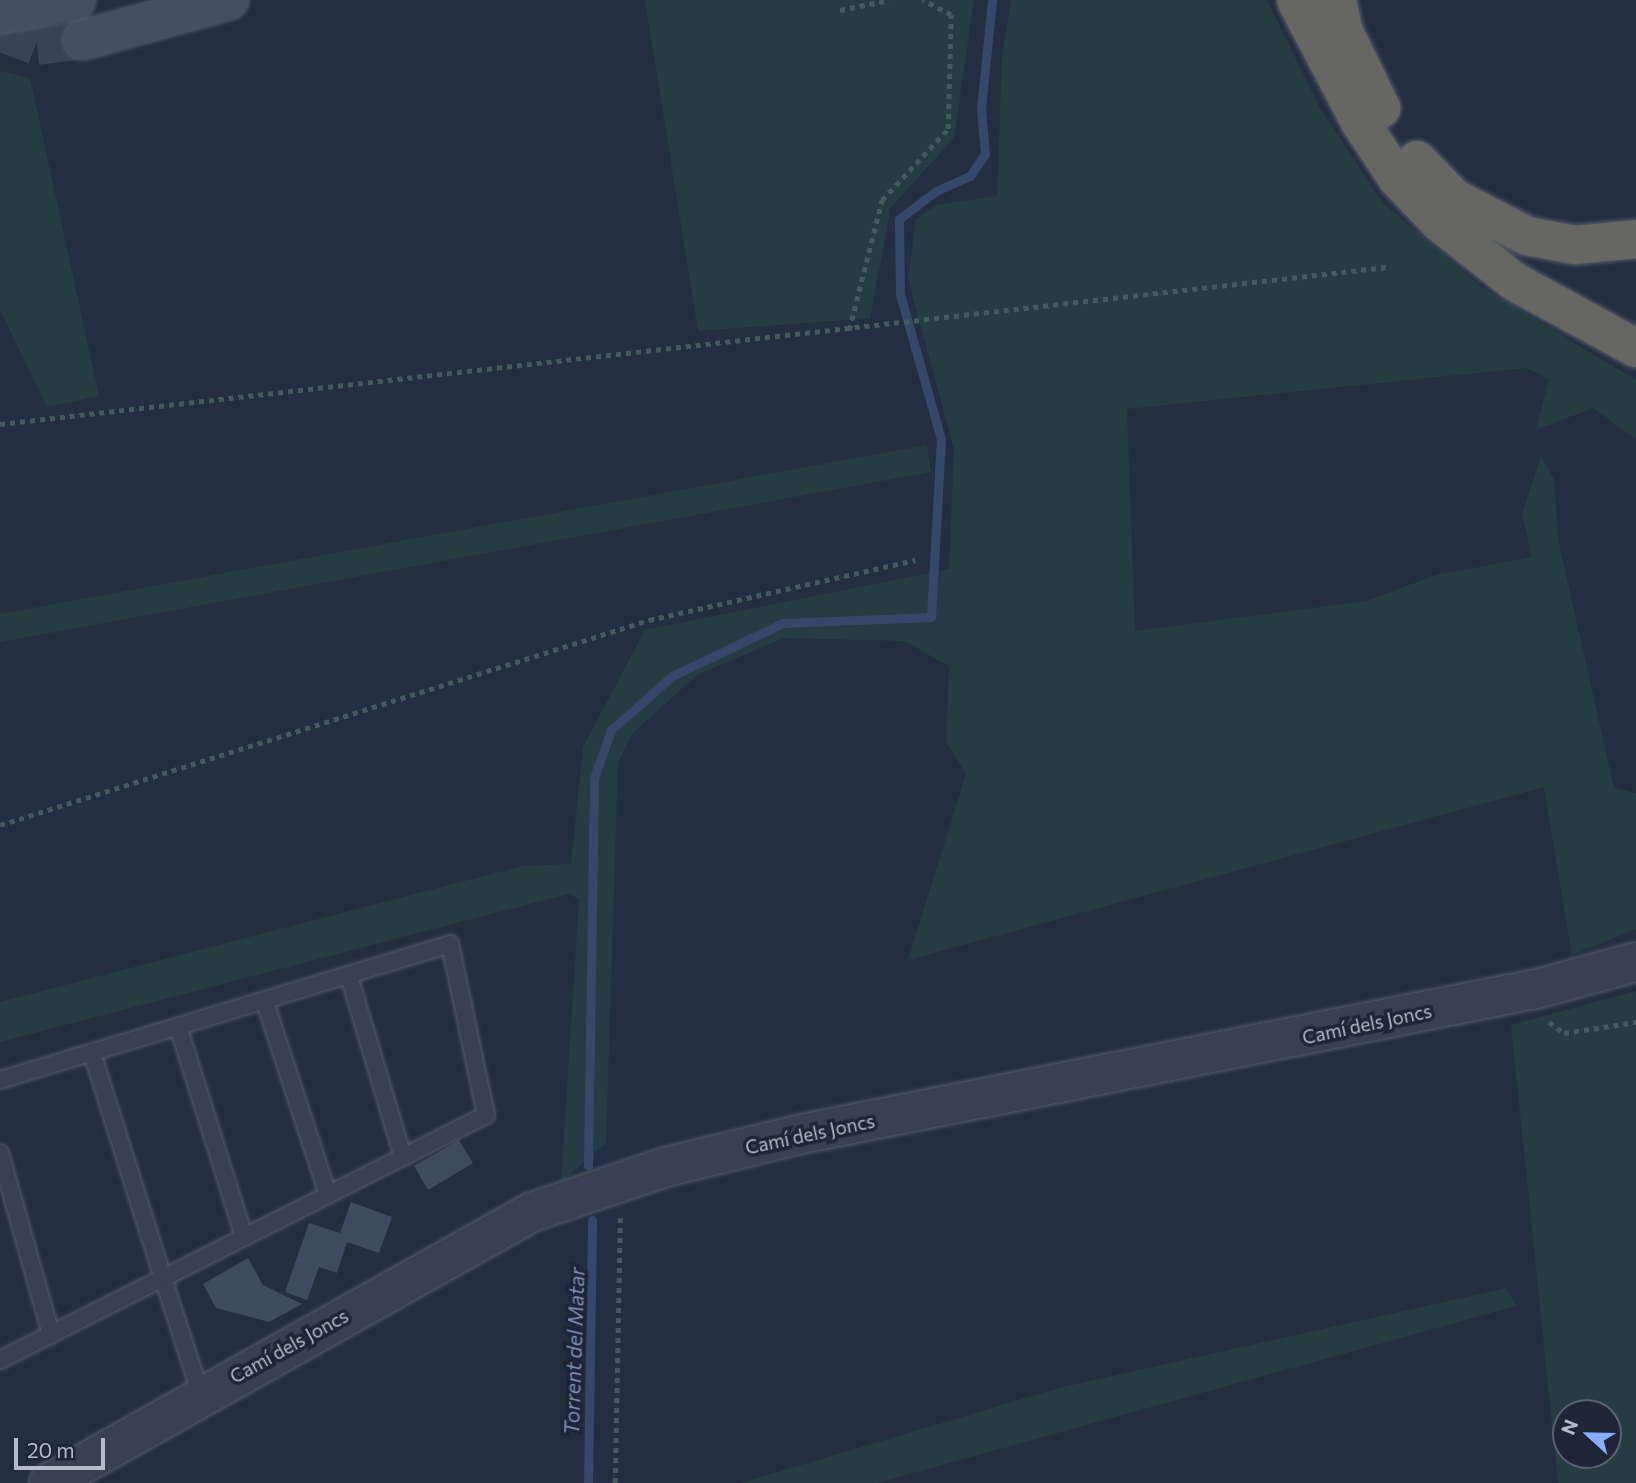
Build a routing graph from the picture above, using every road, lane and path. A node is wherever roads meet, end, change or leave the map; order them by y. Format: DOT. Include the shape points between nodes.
graph roads {
  1 [pos="76,0"];
  2 [pos="229,0"];
  3 [pos="889,0"];
  4 [pos="923,0"];
  5 [pos="1296,0"];
  6 [pos="1336,0"];
  7 [pos="840,9"];
  8 [pos="0,14"];
  9 [pos="83,40"];
  10 [pos="1636,239"];
  11 [pos="1386,267"];
  12 [pos="849,330"];
  13 [pos="1636,348"];
  14 [pos="0,424"];
  15 [pos="915,560"];
  16 [pos="0,825"];
  17 [pos="1636,962"];
  18 [pos="349,976"];
  19 [pos="1512,994"];
  20 [pos="265,1002"];
  21 [pos="1636,1022"];
  22 [pos="179,1029"];
  23 [pos="93,1056"];
  24 [pos="0,1080"];
  25 [pos="0,1153"];
  26 [pos="403,1157"];
  27 [pos="621,1183"];
  28 [pos="328,1195"];
  29 [pos="244,1237"];
  30 [pos="163,1278"];
  31 [pos="51,1335"];
  32 [pos="0,1360"];
  33 [pos="201,1395"];
  34 [pos="49,1483"];
  35 [pos="615,1483"];
  1 -- 8 [label="main road"];
  2 -- 9 [label="main road"];
  3 -- 7 [label="path"];
  4 -- 12 [label="path" via="951,15 948,129 882,200"];
  5 -- 13 [label="highway" via="1360,122 1397,178 1440,223 1516,282"];
  6 -- 10 [label="highway" via="1344,32 1387,118 1430,178 1454,198 1478,215 1551,241 1586,245"];
  11 -- 12 [label="path"];
  12 -- 14 [label="path"];
  15 -- 16 [label="path" via="649,620"];
  17 -- 19 [label="street, Camí dels Joncs"];
  18 -- 20 [label="lane"];
  18 -- 26 [label="lane"];
  18 -- 26 [label="lane" via="450,944 486,1115"];
  19 -- 21 [label="path" via="1564,1033"];
  19 -- 27 [label="street, Camí dels Joncs" via="806,1132"];
  20 -- 22 [label="lane"];
  20 -- 28 [label="lane"];
  22 -- 23 [label="lane"];
  22 -- 29 [label="lane"];
  23 -- 24 [label="lane"];
  23 -- 30 [label="lane"];
  25 -- 31 [label="lane"];
  26 -- 28 [label="lane"];
  27 -- 33 [label="street, Camí dels Joncs" via="532,1212"];
  27 -- 35 [label="path"];
  28 -- 29 [label="lane"];
  29 -- 30 [label="lane"];
  30 -- 31 [label="lane"];
  30 -- 33 [label="lane"];
  31 -- 32 [label="lane"];
  33 -- 34 [label="street, Camí dels Joncs"];
}
